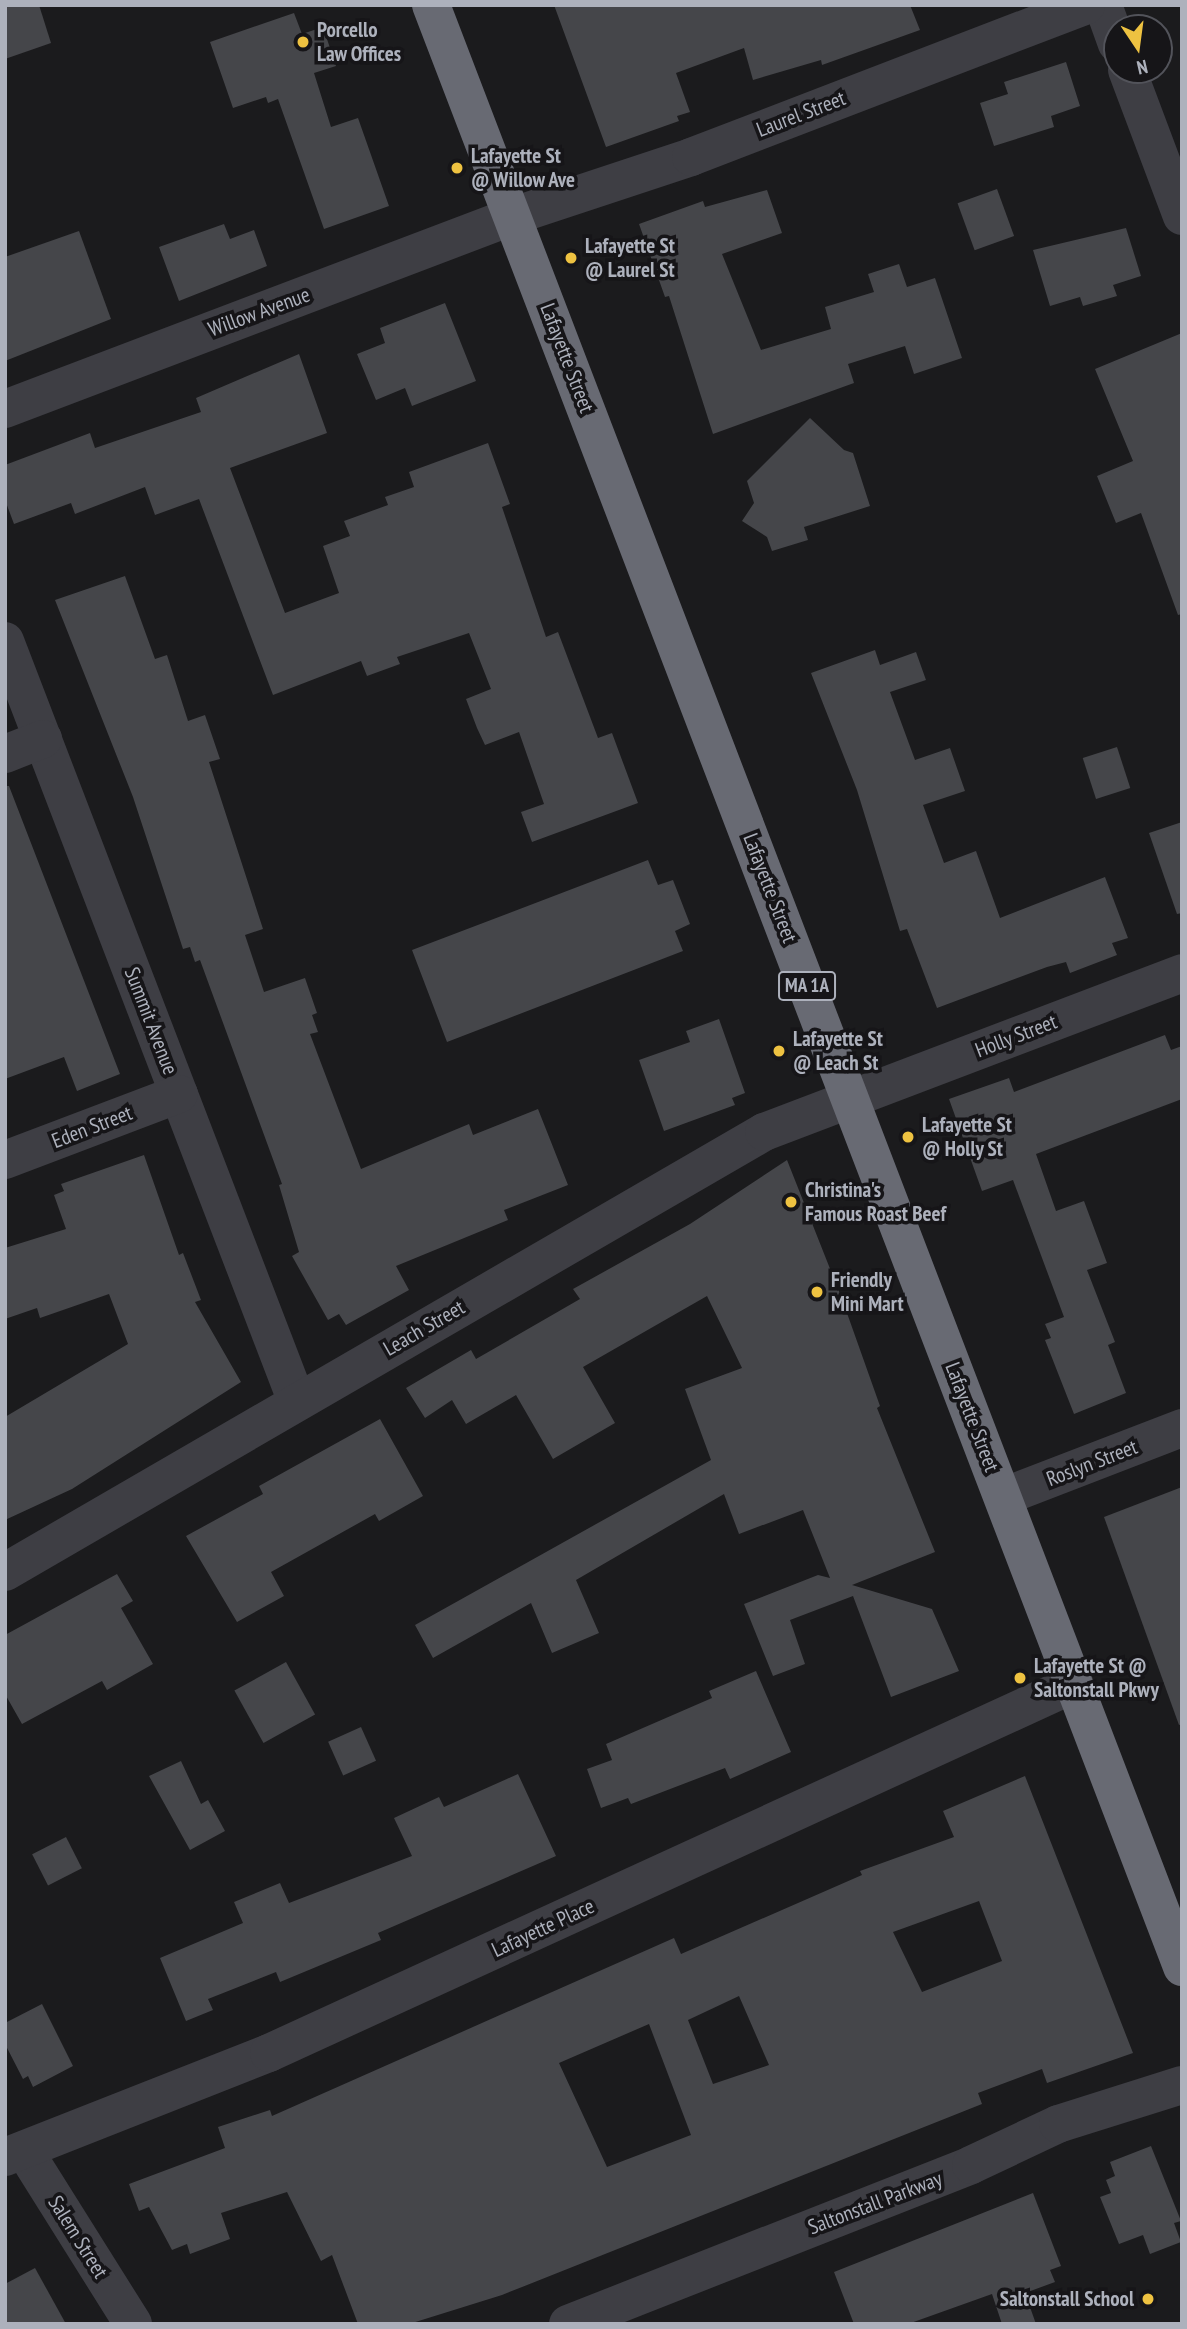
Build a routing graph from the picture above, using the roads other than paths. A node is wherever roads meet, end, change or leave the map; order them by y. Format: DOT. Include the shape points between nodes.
graph roads {
  1 [pos="430,5"];
  2 [pos="1086,5"];
  3 [pos="1132,84"];
  4 [pos="513,216"];
  5 [pos="1182,216"];
  6 [pos="5,409"];
  7 [pos="5,641"];
  8 [pos="43,739"];
  9 [pos="5,754"];
  10 [pos="1182,973"];
  11 [pos="179,1094"];
  12 [pos="851,1100"];
  13 [pos="5,1160"];
  14 [pos="297,1402"];
  15 [pos="1182,1428"];
  16 [pos="1003,1497"];
  17 [pos="5,1573"];
  18 [pos="1074,1684"];
  19 [pos="1182,1967"];
  20 [pos="1182,2085"];
  21 [pos="15,2154"];
  22 [pos="133,2324"];
  23 [pos="568,2324"];
  1 -- 4 [label="highway, Lafayette Street / MA 1A"];
  2 -- 4 [label="street, Laurel Street" via="691,157"];
  3 -- 5 [label="street"];
  4 -- 6 [label="street, Willow Avenue"];
  4 -- 12 [label="highway, Lafayette Street / MA 1A"];
  7 -- 8 [label="street, Summit Avenue"];
  8 -- 9 [label="street"];
  8 -- 11 [label="street, Summit Avenue"];
  10 -- 12 [label="street, Holly Street"];
  11 -- 13 [label="street, Eden Street"];
  11 -- 14 [label="street, Summit Avenue"];
  12 -- 14 [label="street, Leach Street" via="764,1132"];
  12 -- 16 [label="highway, Lafayette Street / MA 1A"];
  14 -- 17 [label="street, Leach Street"];
  15 -- 16 [label="street, Roslyn Street"];
  16 -- 18 [label="highway, Lafayette Street / MA 1A"];
  18 -- 19 [label="highway, Lafayette Street / MA 1A"];
  18 -- 21 [label="street, Lafayette Place" via="269,2053"];
  20 -- 23 [label="street, Saltonstall Parkway" via="1058,2124 971,2165"];
  21 -- 22 [label="street, Salem Street"];
}
